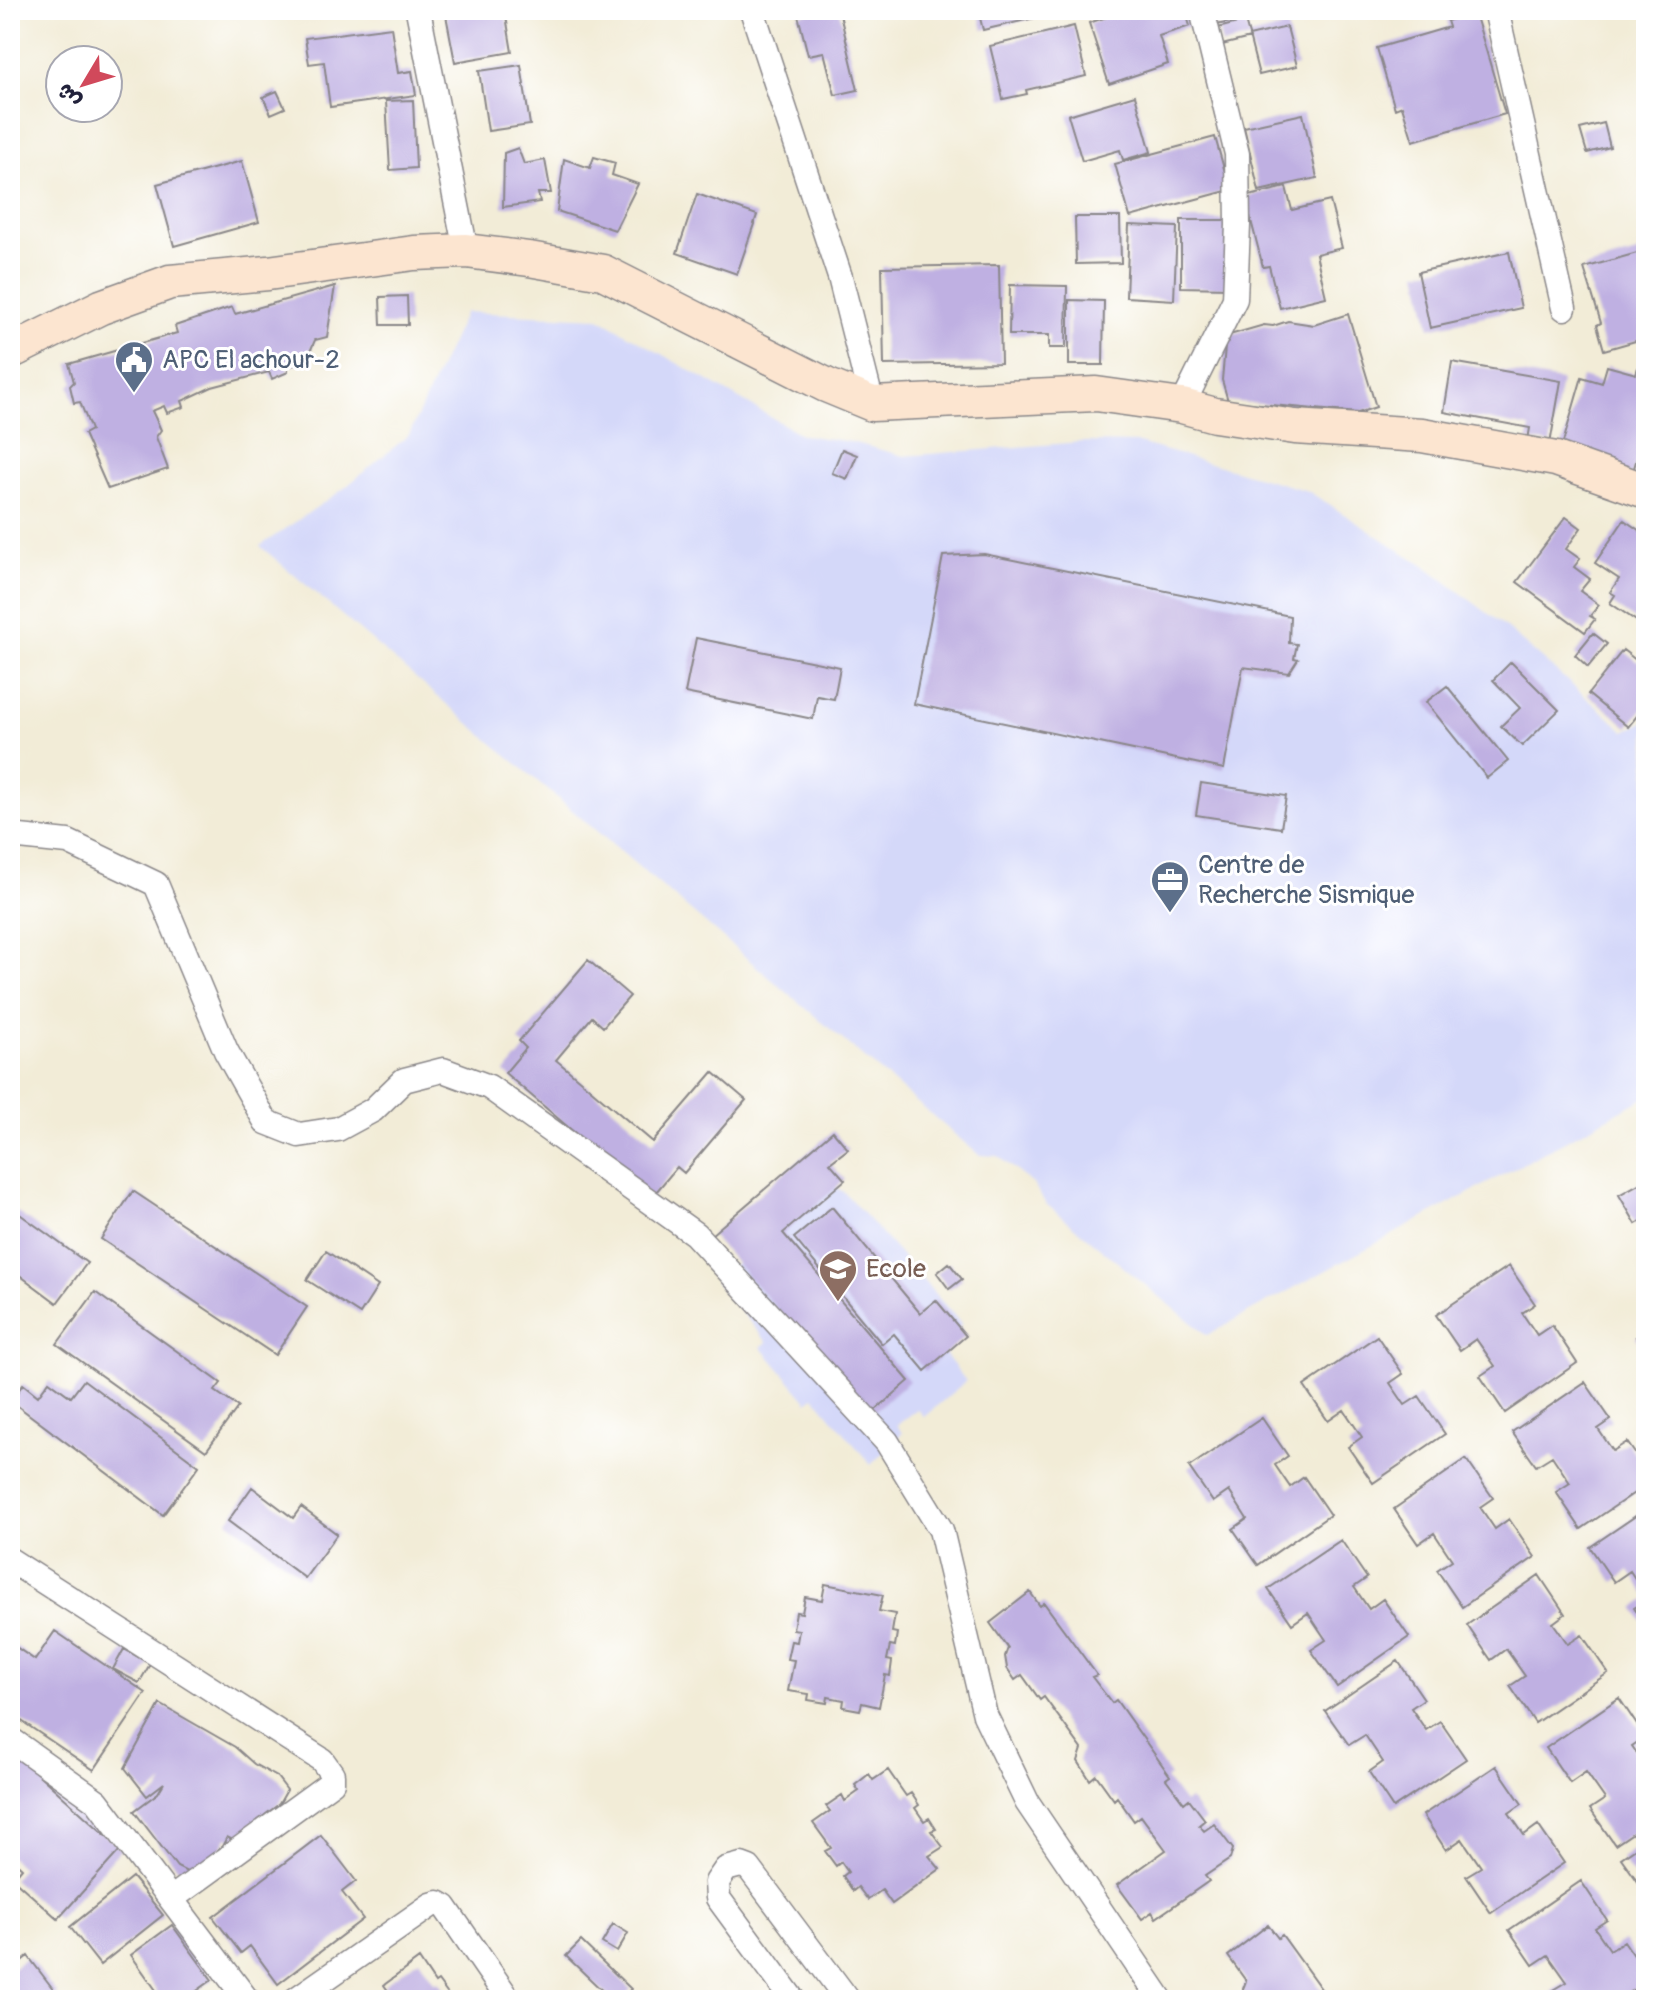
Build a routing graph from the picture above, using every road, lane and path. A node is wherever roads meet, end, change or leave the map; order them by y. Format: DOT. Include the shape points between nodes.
graph roads {
  1 [pos="418,10"];
  2 [pos="752,10"];
  3 [pos="1202,10"];
  4 [pos="1499,10"];
  5 [pos="466,251"];
  6 [pos="1564,308"];
  7 [pos="10,352"];
  8 [pos="872,404"];
  9 [pos="1182,406"];
  10 [pos="1646,491"];
  11 [pos="10,836"];
  12 [pos="10,1560"];
  13 [pos="10,1739"];
  14 [pos="171,1899"];
  15 [pos="244,1999"];
  16 [pos="295,2000"];
  17 [pos="509,2000"];
  18 [pos="793,2000"];
  19 [pos="848,2000"];
  20 [pos="1161,2000"];
  1 -- 5 [label="street"];
  2 -- 8 [label="street" via="840,277"];
  3 -- 9 [label="street" via="1237,154 1235,299"];
  4 -- 6 [label="street"];
  5 -- 7 [label="street" via="170,282 101,307"];
  5 -- 8 [label="street" via="603,272"];
  8 -- 9 [label="street" via="1096,394"];
  9 -- 10 [label="street" via="1295,427 1422,435 1556,459"];
  11 -- 20 [label="street" via="68,842 156,884 226,1051 266,1122 299,1135 338,1129 373,1110 404,1080 443,1070 489,1087 695,1234 887,1442 919,1490 941,1530 985,1715 1027,1802"];
  12 -- 14 [label="street" via="322,1760 332,1774 332,1782"];
  13 -- 14 [label="street" via="97,1801"];
  14 -- 15 [label="street"];
  16 -- 17 [label="street" via="438,1903"];
  18 -- 19 [label="street" via="718,1898 717,1882 726,1869 749,1868"];
}
